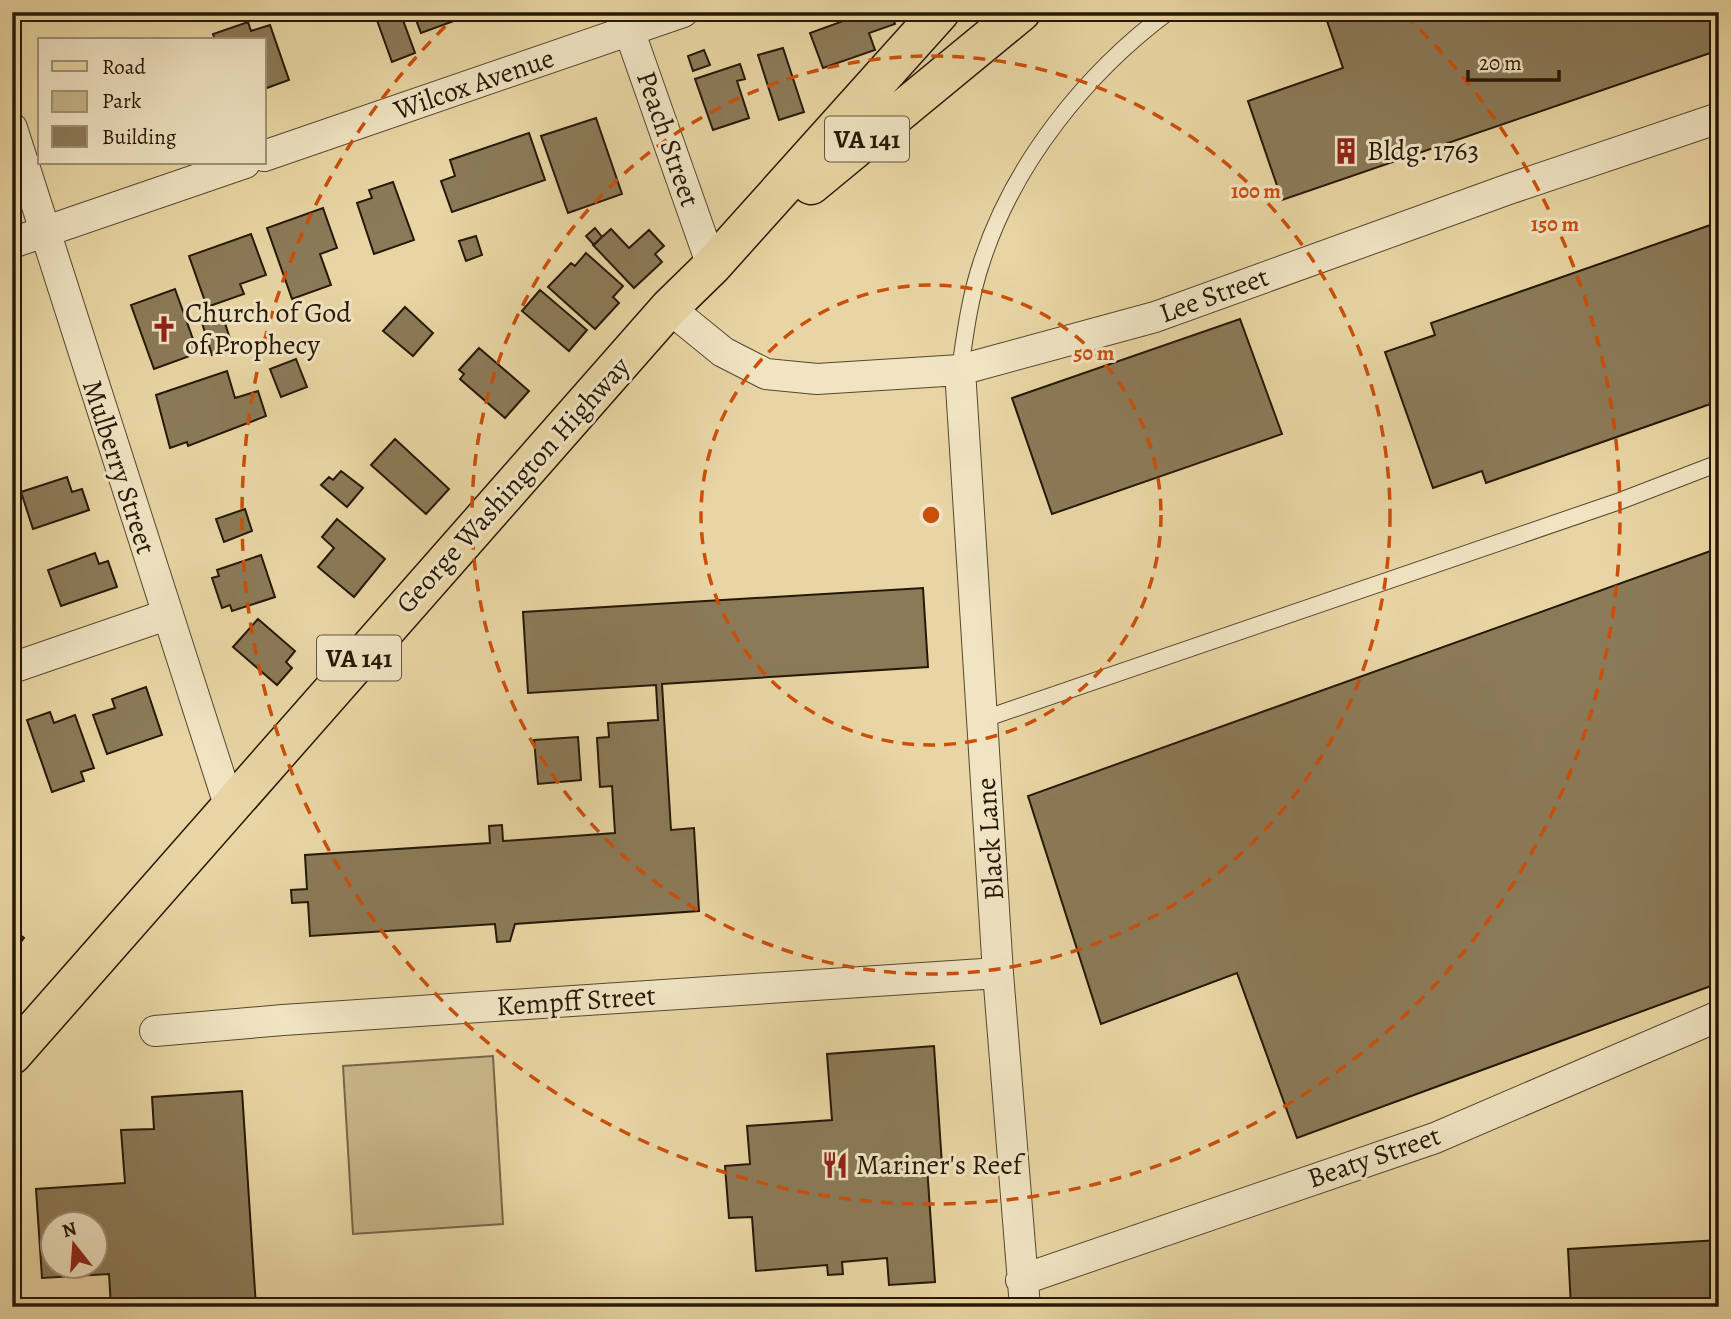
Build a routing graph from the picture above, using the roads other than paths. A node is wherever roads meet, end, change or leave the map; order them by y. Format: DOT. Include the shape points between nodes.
graph roads {
  1 [pos="683,12"];
  2 [pos="940,12"];
  3 [pos="1021,12"];
  4 [pos="1168,12"];
  5 [pos="627,21"];
  6 [pos="1719,118"];
  7 [pos="12,128"];
  8 [pos="266,155"];
  9 [pos="242,164"];
  10 [pos="45,232"];
  11 [pos="12,243"];
  12 [pos="712,267"];
  13 [pos="669,308"];
  14 [pos="960,370"];
  15 [pos="1719,463"];
  16 [pos="166,615"];
  17 [pos="12,668"];
  18 [pos="981,720"];
  19 [pos="229,806"];
  20 [pos="998,973"];
  21 [pos="1719,1016"];
  22 [pos="155,1031"];
  23 [pos="12,1055"];
  24 [pos="1023,1293"];
  1 -- 5 [label="street, Wilcox Avenue"];
  2 -- 12 [label="main road, George Washington Highway / VA 141"];
  3 -- 12 [label="main road, George Washington Highway / VA 141"];
  4 -- 14 [label="lane" via="1095,77 1063,113 1025,170 982,260 969,307"];
  5 -- 8 [label="street, Wilcox Avenue"];
  5 -- 12 [label="street, Peach Street"];
  6 -- 14 [label="street, Lee Street" via="1509,188 1155,317"];
  7 -- 10 [label="street, Mulberry Street"];
  9 -- 10 [label="street"];
  10 -- 11 [label="street"];
  10 -- 16 [label="street, Mulberry Street"];
  12 -- 13 [label="main road, George Washington Highway / VA 141"];
  13 -- 14 [label="street, Lee Street" via="723,352 766,374 817,379"];
  13 -- 19 [label="main road, George Washington Highway / VA 141"];
  14 -- 18 [label="street, Black Lane"];
  15 -- 18 [label="lane"];
  16 -- 17 [label="street"];
  16 -- 19 [label="street, Mulberry Street"];
  18 -- 20 [label="street, Black Lane"];
  19 -- 23 [label="main road, George Washington Highway / VA 141"];
  20 -- 22 [label="street, Kempff Street"];
  20 -- 24 [label="street, Black Lane"];
  21 -- 24 [label="street, Beaty Street" via="1435,1138"];
}
